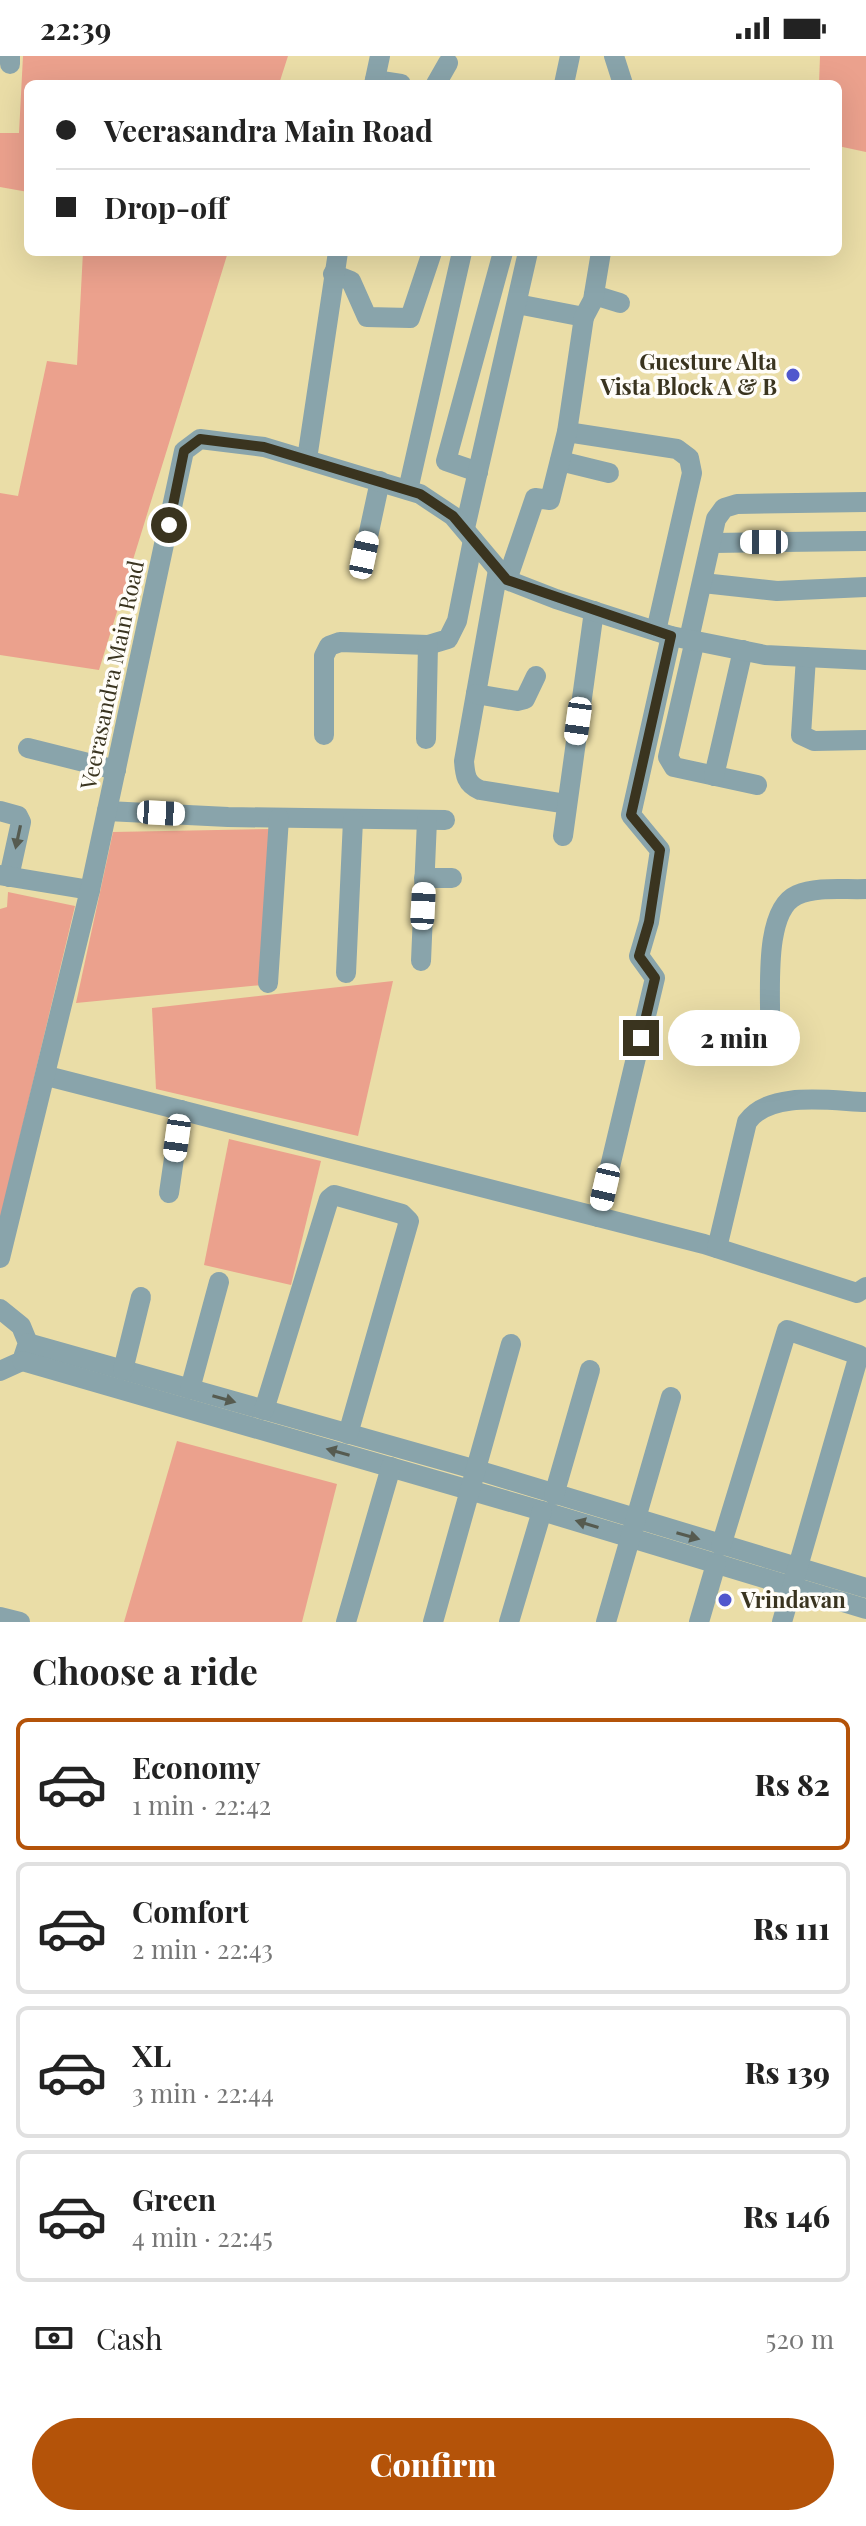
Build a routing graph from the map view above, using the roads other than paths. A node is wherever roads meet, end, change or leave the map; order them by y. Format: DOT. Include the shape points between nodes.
graph roads {
  1 [pos="380,56"];
  2 [pos="570,56"];
  3 [pos="614,56"];
  4 [pos="448,63"];
  5 [pos="374,80"];
  6 [pos="438,80"];
  7 [pos="565,80"];
  8 [pos="622,80"];
  9 [pos="337,256"];
  10 [pos="431,256"];
  11 [pos="461,256"];
  12 [pos="502,256"];
  13 [pos="527,256"];
  14 [pos="600,256"];
  15 [pos="333,274"];
  16 [pos="594,295"];
  17 [pos="620,303"];
  18 [pos="517,304"];
  19 [pos="584,317"];
  20 [pos="567,432"];
  21 [pos="307,459"];
  22 [pos="560,461"];
  23 [pos="478,472"];
  24 [pos="609,473"];
  25 [pos="380,481"];
  26 [pos="408,490"];
  27 [pos="866,502"];
  28 [pos="469,534"];
  29 [pos="866,541"];
  30 [pos="713,543"];
  31 [pos="364,555"];
  32 [pos="502,575"];
  33 [pos="703,583"];
  34 [pos="866,587"];
  35 [pos="594,611"];
  36 [pos="678,637"];
  37 [pos="428,645"];
  38 [pos="743,650"];
  39 [pos="806,657"];
  40 [pos="866,660"];
  41 [pos="536,676"];
  42 [pos="476,694"];
  43 [pos="324,735"];
  44 [pos="426,739"];
  45 [pos="866,740"];
  46 [pos="28,748"];
  47 [pos="116,770"];
  48 [pos="714,776"];
  49 [pos="757,785"];
  50 [pos="567,804"];
  51 [pos="0,811"];
  52 [pos="107,811"];
  53 [pos="279,818"];
  54 [pos="353,820"];
  55 [pos="563,836"];
  56 [pos="5,876"];
  57 [pos="424,878"];
  58 [pos="452,878"];
  59 [pos="866,889"];
  60 [pos="90,890"];
  61 [pos="421,961"];
  62 [pos="346,973"];
  63 [pos="268,983"];
  64 [pos="770,1025"];
  65 [pos="47,1076"];
  66 [pos="866,1102"];
  67 [pos="181,1110"];
  68 [pos="169,1193"];
  69 [pos="598,1217"];
  70 [pos="717,1248"];
  71 [pos="0,1258"];
  72 [pos="219,1282"];
  73 [pos="866,1287"];
  74 [pos="141,1297"];
  75 [pos="0,1309"];
  76 [pos="511,1344"];
  77 [pos="25,1352"];
  78 [pos="590,1370"];
  79 [pos="0,1371"];
  80 [pos="113,1374"];
  81 [pos="190,1389"];
  82 [pos="671,1397"];
  83 [pos="264,1410"];
  84 [pos="348,1434"];
  85 [pos="391,1467"];
  86 [pos="474,1480"];
  87 [pos="548,1503"];
  88 [pos="633,1529"];
  89 [pos="718,1555"];
  90 [pos="795,1578"];
  91 [pos="866,1588"];
  92 [pos="866,1609"];
  93 [pos="0,1617"];
  94 [pos="20,1622"];
  95 [pos="346,1622"];
  96 [pos="433,1622"];
  97 [pos="509,1622"];
  98 [pos="606,1622"];
  99 [pos="699,1622"];
  100 [pos="782,1622"];
  101 [pos="861,1622"];
  1 -- 5 [label="street"];
  2 -- 7 [label="street"];
  3 -- 8 [label="street"];
  4 -- 6 [label="street"];
  9 -- 15 [label="street"];
  10 -- 15 [label="street" via="410,318 367,317 351,281"];
  11 -- 26 [label="street"];
  12 -- 23 [label="street" via="446,461"];
  13 -- 18 [label="street"];
  14 -- 16 [label="street"];
  15 -- 21 [label="street"];
  16 -- 17 [label="street"];
  16 -- 19 [label="street"];
  18 -- 19 [label="street"];
  18 -- 23 [label="street"];
  19 -- 20 [label="street"];
  20 -- 22 [label="street"];
  20 -- 36 [label="street" via="677,449 689,458"];
  21 -- 25 [label="street, Veerasandra Main Road"];
  21 -- 47 [label="street, Veerasandra Main Road" via="200,439 184,451"];
  22 -- 24 [label="street"];
  22 -- 32 [label="street" via="550,500 535,498"];
  23 -- 28 [label="street"];
  25 -- 26 [label="street, Veerasandra Main Road"];
  25 -- 31 [label="street"];
  26 -- 28 [label="street, Veerasandra Main Road"];
  27 -- 30 [label="street" via="730,506 718,513"];
  28 -- 32 [label="street, Veerasandra Main Road"];
  28 -- 37 [label="street" via="454,631 448,639"];
  29 -- 30 [label="street"];
  30 -- 33 [label="street"];
  32 -- 35 [label="street"];
  32 -- 42 [label="street"];
  33 -- 34 [label="street" via="777,591"];
  33 -- 36 [label="street"];
  35 -- 36 [label="street"];
  35 -- 50 [label="street"];
  36 -- 38 [label="street"];
  36 -- 48 [label="street" via="668,757 674,767"];
  36 -- 69 [label="street" via="631,815 660,850 639,956 655,978"];
  37 -- 43 [label="street" via="329,646 324,656"];
  37 -- 44 [label="street"];
  38 -- 39 [label="street"];
  38 -- 48 [label="street"];
  39 -- 40 [label="street"];
  39 -- 45 [label="street" via="801,735 814,741"];
  41 -- 42 [label="street" via="525,699"];
  42 -- 50 [label="street" via="464,761 471,786"];
  46 -- 47 [label="street"];
  47 -- 52 [label="street, Veerasandra Main Road"];
  48 -- 49 [label="street"];
  50 -- 55 [label="street"];
  51 -- 56 [label="street, one-way" via="21,822"];
  52 -- 53 [label="street"];
  52 -- 60 [label="street, Veerasandra Main Road"];
  53 -- 54 [label="street"];
  53 -- 63 [label="street"];
  54 -- 57 [label="street" via="436,820"];
  54 -- 62 [label="street"];
  56 -- 60 [label="street"];
  57 -- 58 [label="street"];
  57 -- 61 [label="street"];
  59 -- 64 [label="street" via="820,890 787,900 771,946"];
  60 -- 65 [label="street, Veerasandra Main Road"];
  65 -- 67 [label="street"];
  65 -- 71 [label="street, Veerasandra Main Road"];
  66 -- 70 [label="street" via="799,1101 754,1112 747,1122"];
  67 -- 68 [label="street"];
  67 -- 69 [label="street"];
  69 -- 70 [label="street"];
  70 -- 73 [label="street" via="857,1293"];
  72 -- 81 [label="street"];
  74 -- 80 [label="street"];
  75 -- 77 [label="street" via="21,1326"];
  76 -- 86 [label="street"];
  77 -- 79 [label="street"];
  77 -- 80 [label="street"];
  78 -- 87 [label="street"];
  80 -- 81 [label="street"];
  85 -- 80 [label="street, one-way"];
  81 -- 83 [label="street, one-way"];
  82 -- 88 [label="street"];
  83 -- 84 [label="street"];
  83 -- 84 [label="street" via="329,1199 334,1195 402,1214 409,1221"];
  84 -- 86 [label="street"];
  85 -- 86 [label="street"];
  85 -- 95 [label="street"];
  86 -- 87 [label="street"];
  86 -- 96 [label="street"];
  87 -- 88 [label="street"];
  87 -- 97 [label="street"];
  88 -- 89 [label="street"];
  88 -- 98 [label="street"];
  89 -- 90 [label="street"];
  89 -- 90 [label="street" via="787,1330 859,1355"];
  89 -- 99 [label="street"];
  90 -- 91 [label="street"];
  90 -- 92 [label="street"];
  90 -- 100 [label="street"];
  92 -- 101 [label="street"];
  93 -- 94 [label="street"];
}
